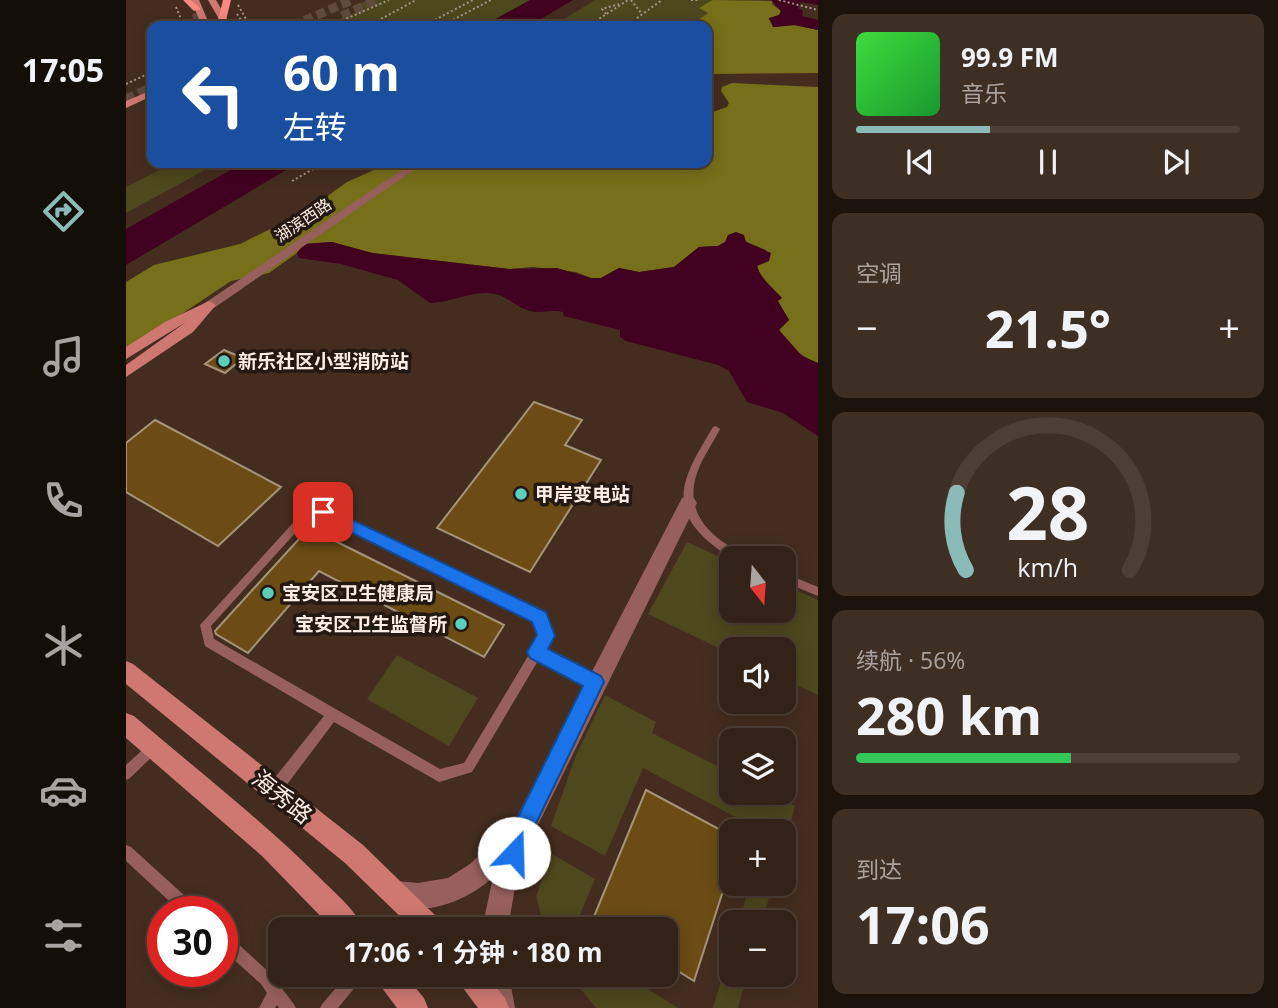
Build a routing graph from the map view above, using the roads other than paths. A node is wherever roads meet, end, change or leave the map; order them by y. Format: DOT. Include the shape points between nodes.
graph roads {
  1 [pos="187,0"];
  2 [pos="212,0"];
  3 [pos="228,0"];
  4 [pos="196,4"];
  5 [pos="204,21"];
  6 [pos="224,21"];
  7 [pos="225,21"];
  8 [pos="147,86"];
  9 [pos="126,96"];
  10 [pos="147,96"];
  11 [pos="126,106"];
  12 [pos="410,168"];
  13 [pos="209,305"];
  14 [pos="126,354"];
  15 [pos="126,372"];
  16 [pos="716,429"];
  17 [pos="688,503"];
  18 [pos="721,546"];
  19 [pos="796,582"];
  20 [pos="818,592"];
  21 [pos="537,652"];
  22 [pos="126,671"];
  23 [pos="595,682"];
  24 [pos="333,714"];
  25 [pos="126,724"];
  26 [pos="153,748"];
  27 [pos="126,774"];
  28 [pos="274,790"];
  29 [pos="522,831"];
  30 [pos="126,852"];
  31 [pos="397,894"];
  32 [pos="174,896"];
  33 [pos="339,917"];
  34 [pos="419,917"];
  35 [pos="498,917"];
  36 [pos="238,954"];
  37 [pos="346,987"];
  38 [pos="397,987"];
  39 [pos="478,987"];
  40 [pos="498,987"];
  41 [pos="276,992"];
  42 [pos="267,1008"];
  43 [pos="288,1008"];
  44 [pos="328,1008"];
  45 [pos="414,1008"];
  46 [pos="495,1008"];
  47 [pos="501,1008"];
  1 -- 4 [label="main road"];
  2 -- 6 [label="main road"];
  3 -- 7 [label="main road"];
  4 -- 5 [label="main road"];
  8 -- 9 [label="main road"];
  10 -- 11 [label="main road"];
  12 -- 13 [label="street, 湖滨西路"];
  13 -- 14 [label="main road, 湖滨西路"];
  13 -- 15 [label="main road, 湖滨西路" via="188,329"];
  16 -- 17 [label="lane" via="691,474"];
  17 -- 18 [label="lane" via="700,529"];
  17 -- 23 [label="street"];
  19 -- 20 [label="lane"];
  21 -- 23 [label="lane"];
  21 -- 24 [label="lane" via="467,768 439,776"];
  21 -- 24 [label="lane" via="546,636 539,617 323,512 305,516 205,625 209,642"];
  22 -- 28 [label="main road, 海秀路"];
  23 -- 29 [label="street"];
  24 -- 28 [label="lane"];
  25 -- 26 [label="main road"];
  26 -- 27 [label="lane"];
  26 -- 33 [label="main road" via="258,838"];
  28 -- 31 [label="main road, 海秀路"];
  29 -- 31 [label="street" via="459,889 430,897"];
  29 -- 35 [label="street"];
  30 -- 32 [label="lane"];
  31 -- 34 [label="main road, 海秀路"];
  36 -- 41 [label="lane"];
  37 -- 44 [label="lane"];
  38 -- 45 [label="main road"];
  39 -- 46 [label="main road"];
  40 -- 47 [label="street"];
  41 -- 42 [label="lane"];
  41 -- 43 [label="lane"];
}
